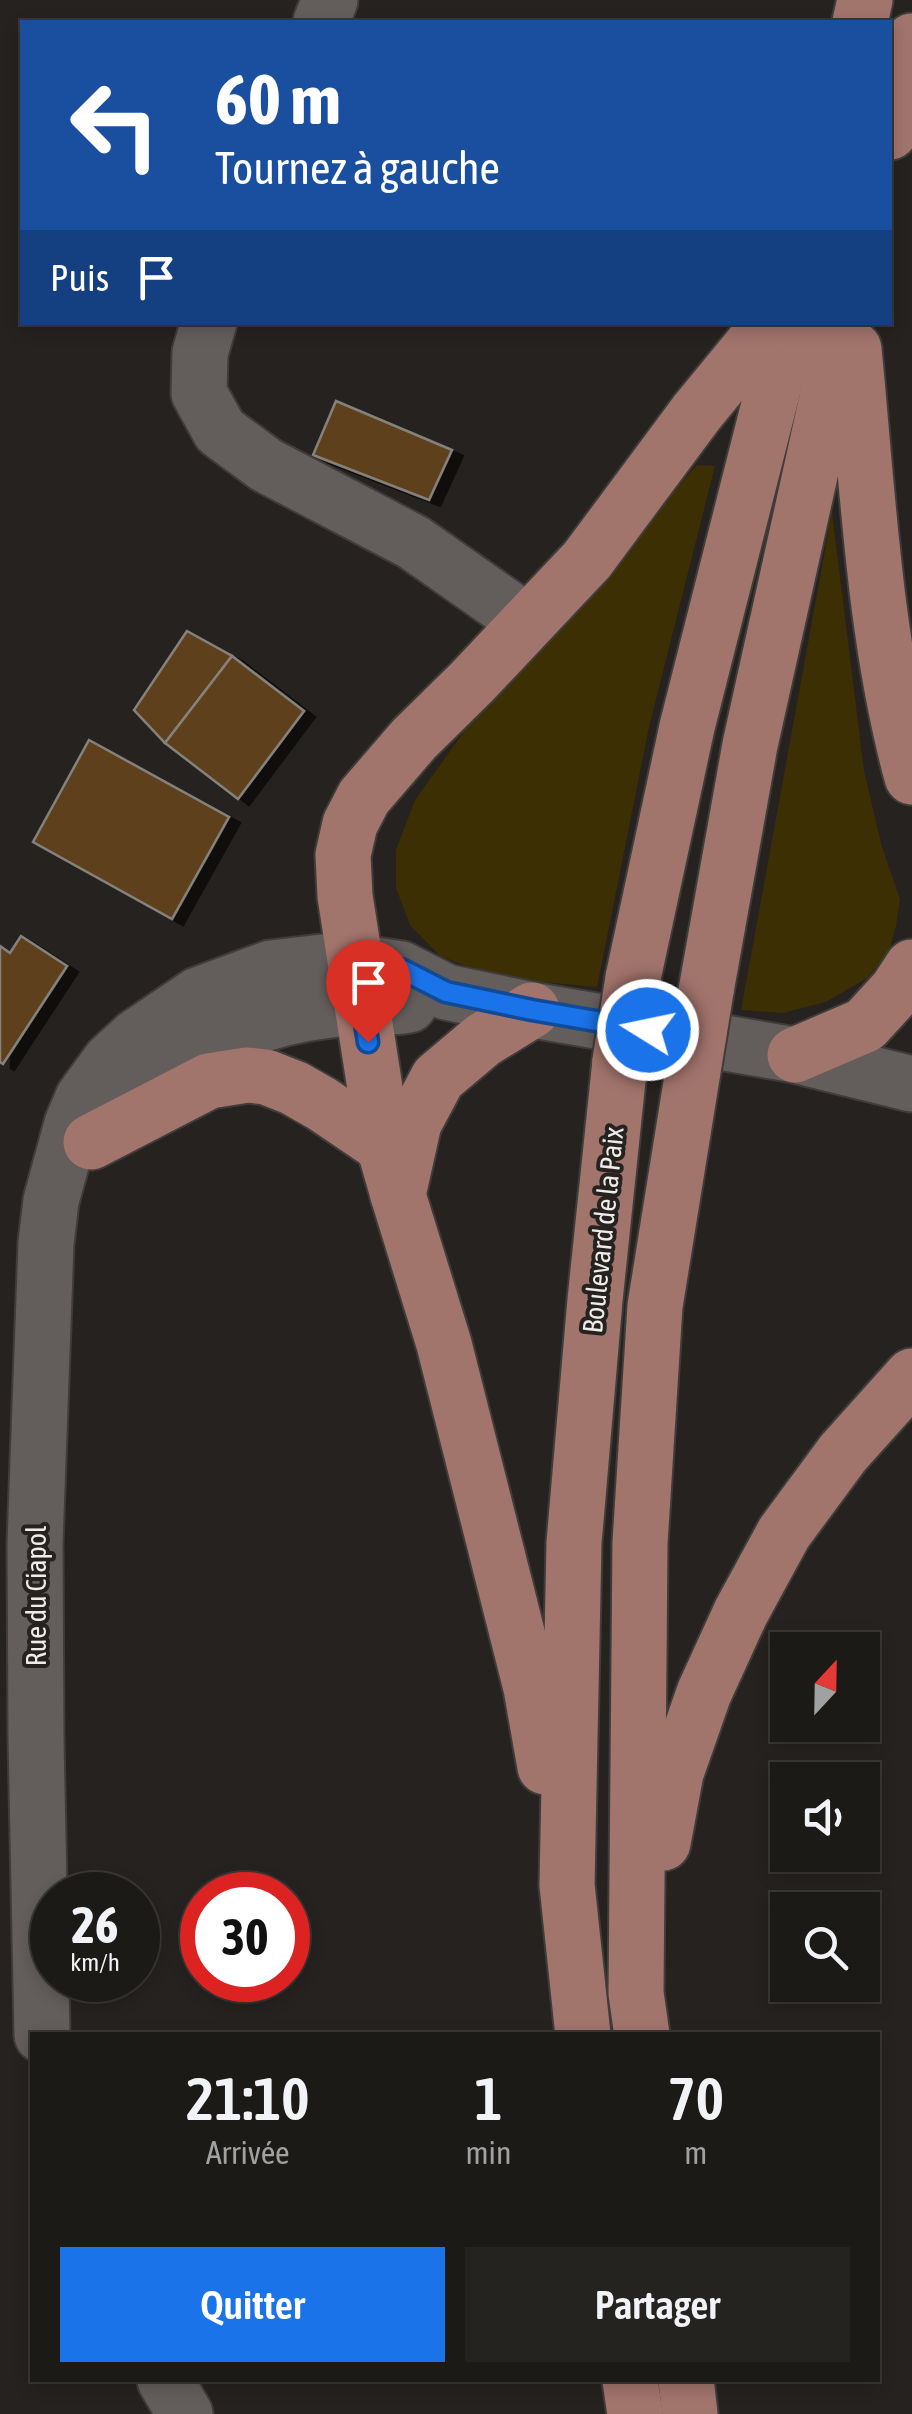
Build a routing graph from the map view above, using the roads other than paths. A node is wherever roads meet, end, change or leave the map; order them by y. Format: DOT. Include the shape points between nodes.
graph roads {
  1 [pos="912,41"];
  2 [pos="892,124"];
  3 [pos="207,325"];
  4 [pos="769,325"];
  5 [pos="789,325"];
  6 [pos="847,325"];
  7 [pos="848,325"];
  8 [pos="527,622"];
  9 [pos="912,777"];
  10 [pos="912,967"];
  11 [pos="359,984"];
  12 [pos="532,1010"];
  13 [pos="682,1053"];
  14 [pos="794,1055"];
  15 [pos="912,1084"];
  16 [pos="77,1151"];
  17 [pos="391,1171"];
  18 [pos="912,1376"];
  19 [pos="567,1885"];
  20 [pos="639,2014"];
  21 [pos="42,2032"];
  22 [pos="584,2032"];
  23 [pos="166,2382"];
  24 [pos="630,2382"];
  25 [pos="686,2382"];
  26 [pos="186,2414"];
  27 [pos="635,2414"];
  28 [pos="690,2414"];
  1 -- 2 [label="main road"];
  3 -- 8 [label="street" via="199,393 220,431 266,465 412,542"];
  4 -- 8 [label="main road" via="587,560"];
  5 -- 19 [label="main road, Boulevard de la Paix, bridge" via="687,728 620,1061 574,1543"];
  6 -- 13 [label="main road, bridge" via="750,745 706,991"];
  7 -- 9 [label="main road" via="873,567"];
  8 -- 11 [label="main road" via="414,739 364,797 350,824 345,896"];
  10 -- 14 [label="main road" via="865,1025"];
  11 -- 12 [label="street, Rue du Ciapol" via="401,969 446,992"];
  11 -- 16 [label="street, Rue du Ciapol" via="300,963 198,995 110,1061 72,1124"];
  11 -- 17 [label="main road"];
  12 -- 13 [label="street, Rue du Ciapol"];
  12 -- 17 [label="main road" via="438,1078"];
  13 -- 14 [label="street, Rue du Ciapol"];
  13 -- 20 [label="main road" via="654,1306 640,1543"];
  14 -- 15 [label="street, Rue du Ciapol"];
  16 -- 17 [label="main road" via="210,1080 247,1075 322,1104"];
  16 -- 21 [label="street, Rue du Ciapol" via="52,1201 46,1243 35,1543"];
  17 -- 19 [label="main road" via="444,1344 531,1688"];
  18 -- 20 [label="main road" via="842,1453 784,1533 704,1692 676,1773"];
  19 -- 22 [label="main road, Boulevard de la Paix"];
  23 -- 26 [label="street"];
  24 -- 27 [label="main road"];
  25 -- 28 [label="main road"];
}
